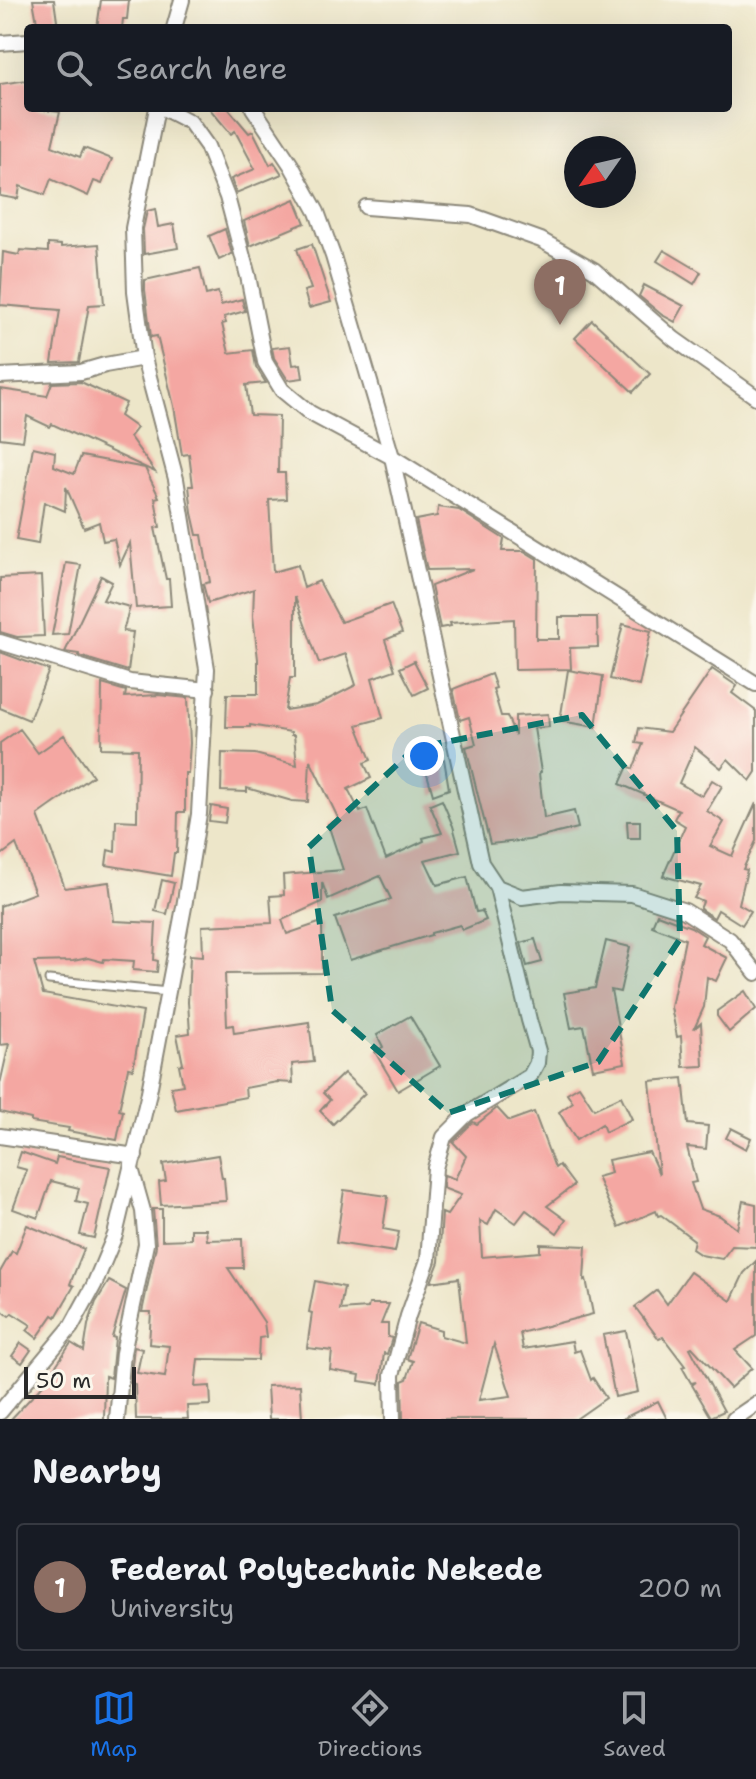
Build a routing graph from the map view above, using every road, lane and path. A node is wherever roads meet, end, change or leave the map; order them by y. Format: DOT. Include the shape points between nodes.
graph roads {
  1 [pos="182,0"];
  2 [pos="175,24"];
  3 [pos="24,41"];
  4 [pos="0,43"];
  5 [pos="156,112"];
  6 [pos="171,112"];
  7 [pos="256,112"];
  8 [pos="366,207"];
  9 [pos="144,358"];
  10 [pos="0,376"];
  11 [pos="756,397"];
  12 [pos="392,457"];
  13 [pos="0,642"];
  14 [pos="756,684"];
  15 [pos="207,690"];
  16 [pos="497,887"];
  17 [pos="756,973"];
  18 [pos="49,980"];
  19 [pos="168,992"];
  20 [pos="0,1136"];
  21 [pos="133,1163"];
  22 [pos="756,1404"];
  23 [pos="0,1412"];
  24 [pos="117,1419"];
  25 [pos="393,1419"];
  26 [pos="734,1419"];
  1 -- 2 [label="street"];
  3 -- 4 [label="street"];
  5 -- 9 [label="street" via="133,228"];
  6 -- 12 [label="street" via="190,122 207,146 227,197 265,362 282,390 310,413"];
  7 -- 12 [label="street" via="317,212"];
  8 -- 11 [label="street" via="471,215 541,240 594,270 674,339"];
  9 -- 10 [label="street" via="81,372"];
  9 -- 15 [label="street" via="176,479"];
  12 -- 14 [label="street"];
  12 -- 16 [label="street" via="481,863"];
  13 -- 15 [label="street" via="130,682"];
  15 -- 19 [label="street" via="199,814"];
  16 -- 17 [label="street" via="522,897 632,894 685,911 730,940"];
  16 -- 25 [label="street" via="537,1063 530,1076 467,1114 444,1137 435,1168 428,1260 392,1375"];
  18 -- 19 [label="lane"];
  19 -- 21 [label="street"];
  20 -- 21 [label="street"];
  21 -- 23 [label="street" via="115,1235 77,1317"];
  21 -- 24 [label="street" via="146,1244 123,1353"];
  22 -- 26 [label="street"];
}
